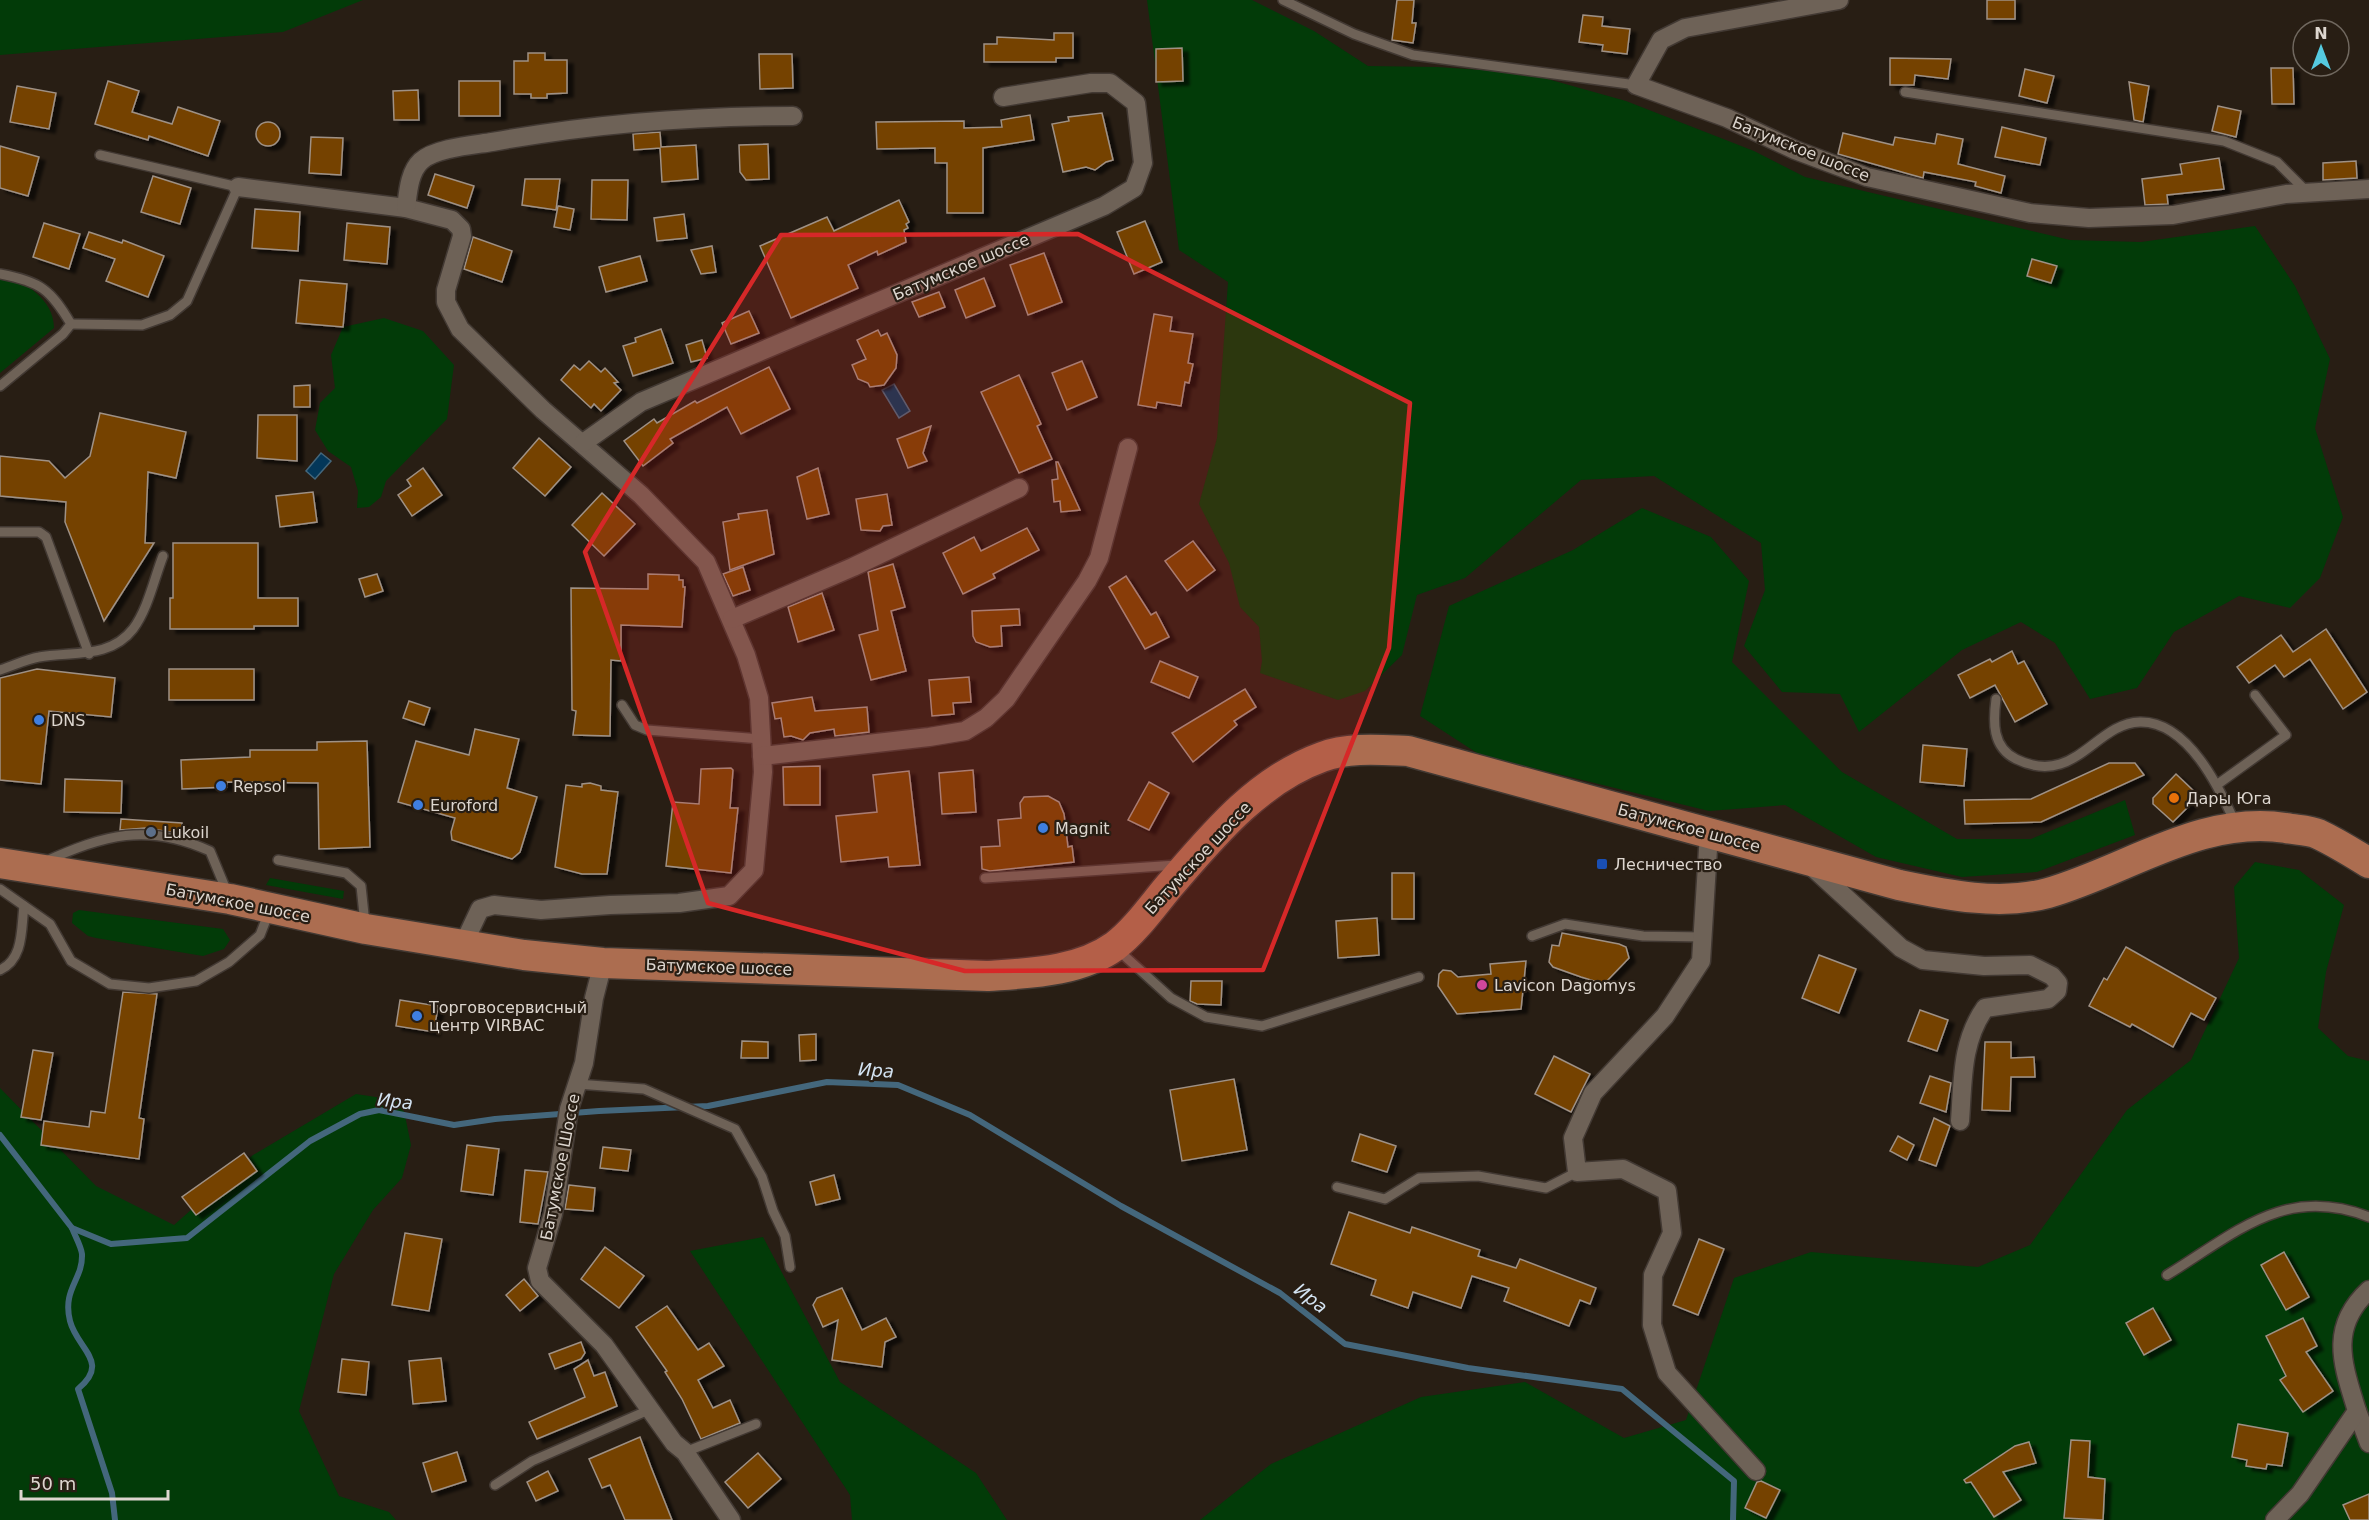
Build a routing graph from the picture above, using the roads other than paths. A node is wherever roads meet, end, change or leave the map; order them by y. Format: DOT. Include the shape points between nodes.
graph roads {
  1 [pos="1283,0"];
  2 [pos="1839,0"];
  3 [pos="1636,85"];
  4 [pos="1905,92"];
  5 [pos="1003,97"];
  6 [pos="793,116"];
  7 [pos="100,155"];
  8 [pos="238,187"];
  9 [pos="2369,189"];
  10 [pos="2308,193"];
  11 [pos="406,208"];
  12 [pos="0,274"];
  13 [pos="71,324"];
  14 [pos="0,386"];
  15 [pos="583,443"];
  16 [pos="1128,448"];
  17 [pos="1020,488"];
  18 [pos="0,532"];
  19 [pos="163,556"];
  20 [pos="732,619"];
  21 [pos="89,654"];
  22 [pos="0,670"];
  23 [pos="2255,695"];
  24 [pos="1996,699"];
  25 [pos="622,705"];
  26 [pos="762,748"];
  27 [pos="2218,784"];
  28 [pos="2237,827"];
  29 [pos="1709,833"];
  30 [pos="1803,859"];
  31 [pos="278,860"];
  32 [pos="0,863"];
  33 [pos="2369,863"];
  34 [pos="1188,865"];
  35 [pos="35,868"];
  36 [pos="985,878"];
  37 [pos="0,889"];
  38 [pos="230,899"];
  39 [pos="24,906"];
  40 [pos="271,909"];
  41 [pos="366,929"];
  42 [pos="1532,936"];
  43 [pos="1704,937"];
  44 [pos="463,945"];
  45 [pos="1114,946"];
  46 [pos="603,963"];
  47 [pos="0,970"];
  48 [pos="1419,978"];
  49 [pos="577,1084"];
  50 [pos="1960,1121"];
  51 [pos="1577,1172"];
  52 [pos="1337,1187"];
  53 [pos="2369,1217"];
  54 [pos="790,1267"];
  55 [pos="2167,1275"];
  56 [pos="2369,1290"];
  57 [pos="651,1409"];
  58 [pos="2357,1411"];
  59 [pos="756,1424"];
  60 [pos="2369,1443"];
  61 [pos="685,1452"];
  62 [pos="1756,1471"];
  63 [pos="495,1485"];
  64 [pos="731,1520"];
  65 [pos="2275,1520"];
  1 -- 3 [label="lane, Батумское шоссе" via="1354,34 1413,55"];
  2 -- 3 [label="street" via="1685,28 1661,40"];
  3 -- 10 [label="street, Батумское шоссе" via="1727,118 1795,150 1867,177 2030,213 2089,218 2172,215"];
  4 -- 10 [label="lane" via="2224,141 2277,162"];
  5 -- 15 [label="street, Батумское шоссе" via="1110,83 1136,103 1143,163 1134,188 1104,206 641,402"];
  6 -- 11 [label="street" via="712,116 559,130 451,149 422,160 411,177"];
  7 -- 8 [label="lane"];
  8 -- 11 [label="street"];
  8 -- 13 [label="lane" via="187,302 170,315 142,325"];
  9 -- 10 [label="street, Батумское шоссе"];
  11 -- 15 [label="street" via="452,220 460,229 462,236 446,302 460,329"];
  12 -- 13 [label="lane" via="54,296"];
  13 -- 14 [label="lane"];
  15 -- 20 [label="street" via="706,562"];
  16 -- 26 [label="street" via="1099,558 1087,581 1006,699 986,718 965,731 929,737"];
  17 -- 20 [label="street"];
  18 -- 21 [label="lane" via="39,532 46,537"];
  19 -- 21 [label="lane" via="133,629 117,643"];
  20 -- 26 [label="street" via="759,698"];
  21 -- 22 [label="lane" via="39,657"];
  23 -- 27 [label="lane" via="2286,735"];
  24 -- 27 [label="lane" via="1995,736 2006,754 2028,765 2054,766 2079,757 2121,726 2141,722 2164,728 2192,750"];
  25 -- 26 [label="lane" via="635,725 647,730"];
  26 -- 44 [label="street" via="754,870 729,896 679,903 541,910 494,905 480,909"];
  27 -- 28 [label="lane"];
  28 -- 30 [label="highway, Батумское шоссе" via="2204,832 2047,893 2010,897 1953,896"];
  28 -- 33 [label="highway, Батумское шоссе" via="2269,826 2316,833"];
  29 -- 30 [label="highway, Батумское шоссе"];
  29 -- 34 [label="highway, Батумское шоссе" via="1408,752 1365,750 1323,756 1285,775 1243,806"];
  29 -- 43 [label="street"];
  30 -- 50 [label="street" via="1901,948 1923,960 1984,966 2030,965 2058,983 2057,991 2048,999 1985,1008 1973,1025 1965,1051"];
  31 -- 41 [label="lane" via="346,873 361,886"];
  32 -- 35 [label="highway, Батумское шоссе"];
  34 -- 36 [label="lane"];
  34 -- 45 [label="highway, Батумское шоссе"];
  35 -- 38 [label="highway, Батумское шоссе"];
  35 -- 38 [label="lane" via="107,836 172,838 210,851"];
  37 -- 39 [label="lane"];
  38 -- 40 [label="highway, Батумское шоссе"];
  39 -- 40 [label="lane" via="50,924 71,961 110,984 148,988 196,981 230,962 260,935"];
  39 -- 47 [label="lane" via="18,955"];
  40 -- 41 [label="highway, Батумское шоссе"];
  41 -- 44 [label="highway, Батумское шоссе"];
  42 -- 43 [label="lane" via="1565,924 1643,936"];
  43 -- 51 [label="street" via="1701,961 1665,1016 1593,1093 1574,1138"];
  44 -- 46 [label="highway, Батумское шоссе"];
  45 -- 46 [label="highway, Батумское шоссе" via="1072,966 988,976"];
  45 -- 48 [label="lane" via="1171,998 1206,1017 1262,1026"];
  46 -- 49 [label="street, Батумское Шоссе"];
  49 -- 54 [label="lane" via="644,1089 735,1129 762,1177 772,1211 785,1236"];
  49 -- 57 [label="street, Батумское Шоссе" via="569,1109 553,1214 537,1268 540,1281 604,1346"];
  51 -- 52 [label="lane" via="1546,1188 1478,1176 1419,1178 1385,1199"];
  51 -- 62 [label="street" via="1623,1170 1667,1191 1671,1233 1653,1275 1652,1324 1667,1373"];
  53 -- 55 [label="lane" via="2348,1208 2287,1208 2264,1216"];
  56 -- 58 [label="street" via="2350,1311 2343,1333 2342,1360"];
  57 -- 61 [label="street, Батумское Шоссе" via="674,1443"];
  57 -- 63 [label="lane" via="532,1461"];
  58 -- 60 [label="street"];
  58 -- 65 [label="street" via="2301,1494"];
  59 -- 61 [label="lane"];
  61 -- 64 [label="street, Батумское Шоссе"];
}
